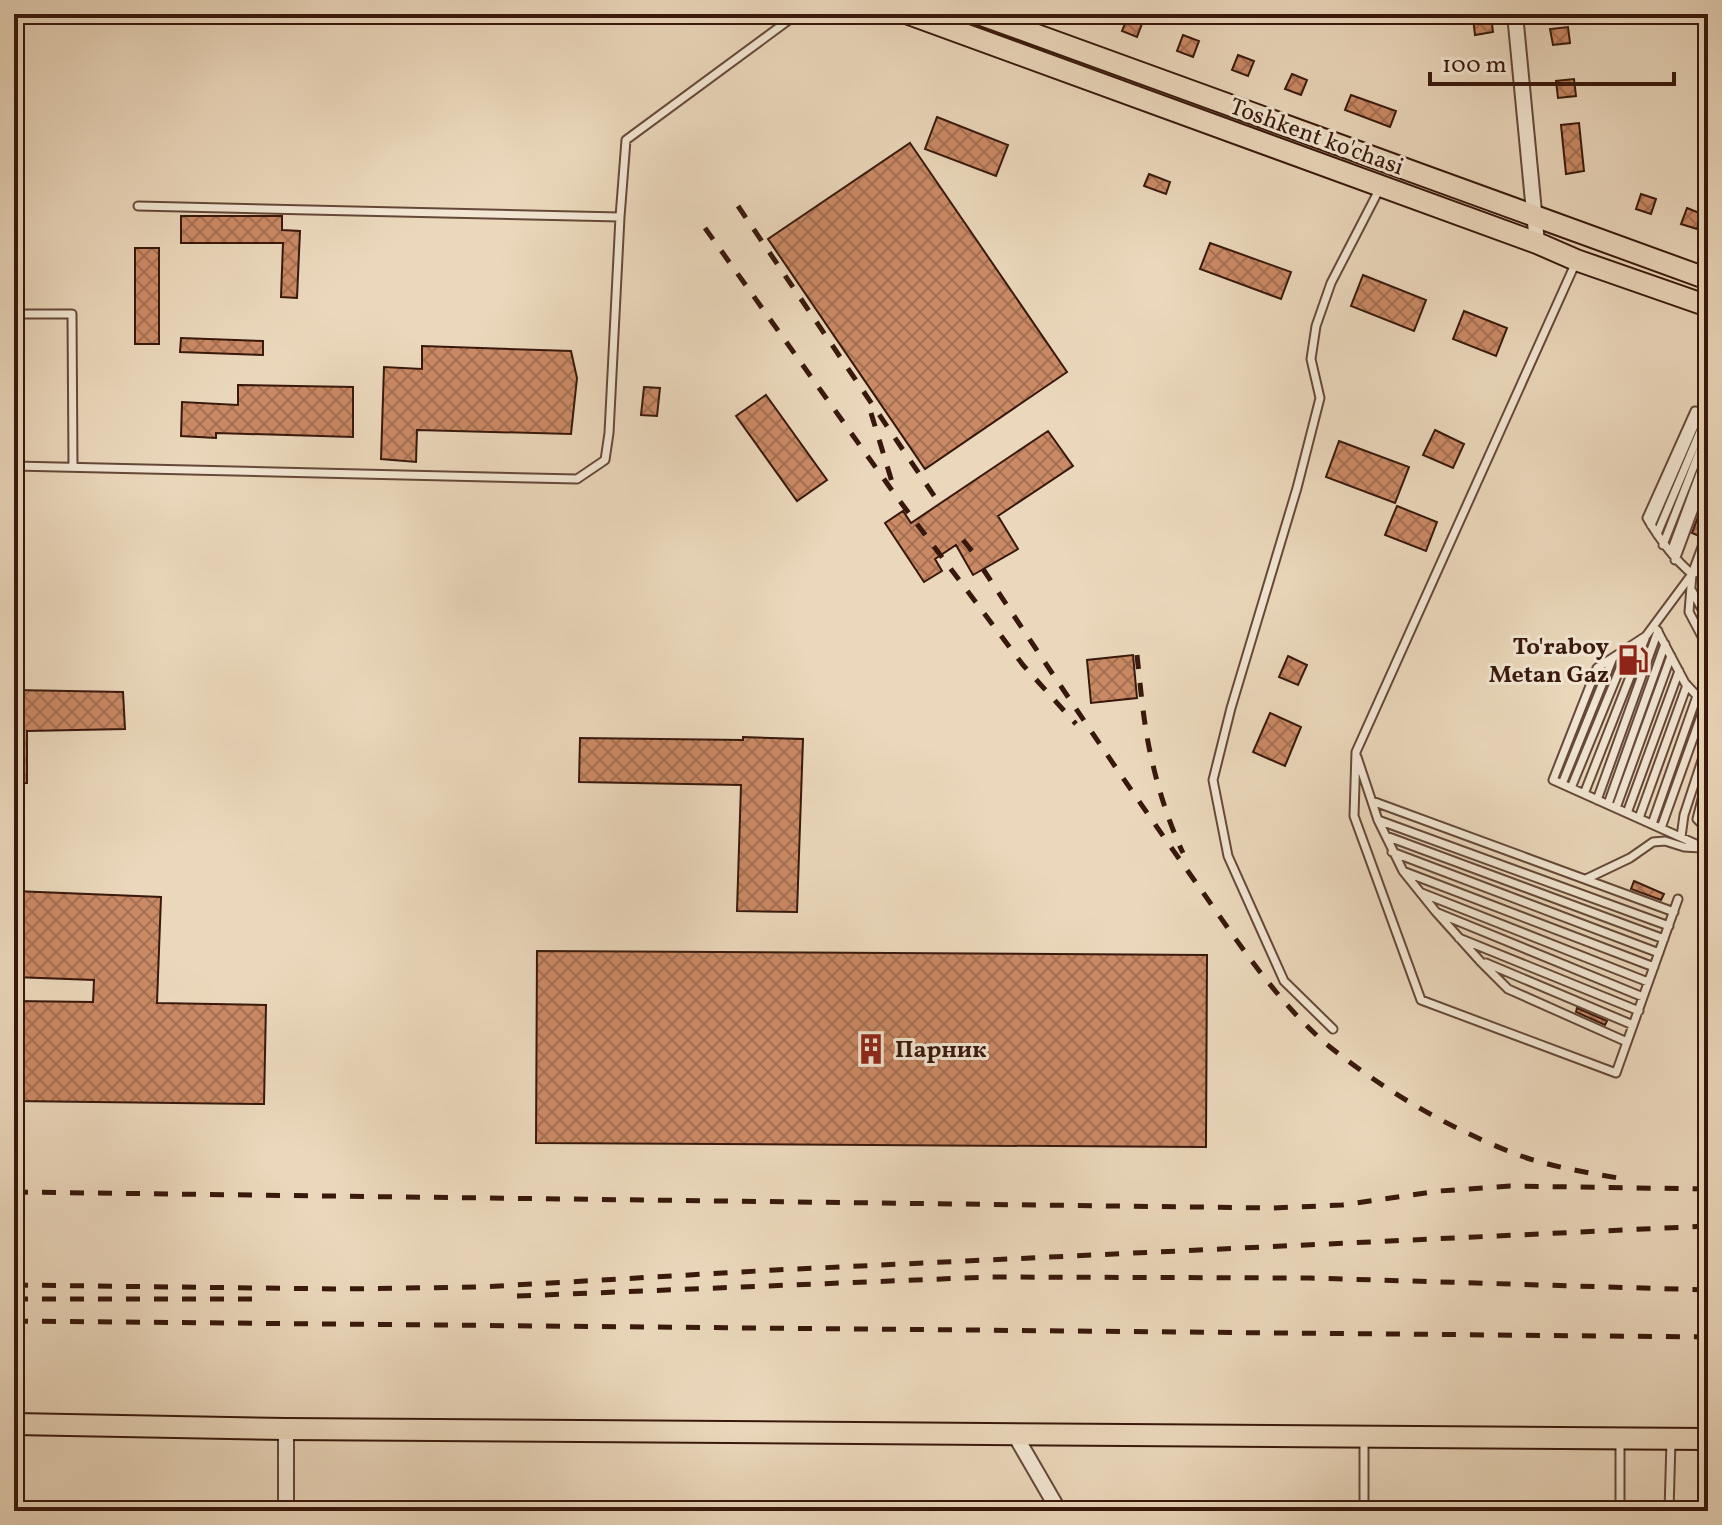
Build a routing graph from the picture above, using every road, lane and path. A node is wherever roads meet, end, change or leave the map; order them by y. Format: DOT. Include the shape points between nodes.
graph roads {
  1 [pos="797,14"];
  2 [pos="909,14"];
  3 [pos="979,14"];
  4 [pos="1515,14"];
  5 [pos="1381,186"];
  6 [pos="138,206"];
  7 [pos="1534,216"];
  8 [pos="620,217"];
  9 [pos="1537,243"];
  10 [pos="1576,260"];
  11 [pos="1708,279"];
  12 [pos="1708,306"];
  13 [pos="14,314"];
  14 [pos="1705,413"];
  15 [pos="1708,430"];
  16 [pos="1708,452"];
  17 [pos="14,466"];
  18 [pos="73,467"];
  19 [pos="1708,471"];
  20 [pos="1708,531"];
  21 [pos="1657,534"];
  22 [pos="1663,545"];
  23 [pos="1671,552"];
  24 [pos="1675,560"];
  25 [pos="1708,567"];
  26 [pos="1692,574"];
  27 [pos="1691,589"];
  28 [pos="1708,620"];
  29 [pos="1656,628"];
  30 [pos="1646,636"];
  31 [pos="1665,644"];
  32 [pos="1629,647"];
  33 [pos="1708,648"];
  34 [pos="1671,656"];
  35 [pos="1679,671"];
  36 [pos="1687,685"];
  37 [pos="1697,696"];
  38 [pos="1706,706"];
  39 [pos="1708,742"];
  40 [pos="1356,752"];
  41 [pos="1708,775"];
  42 [pos="1571,788"];
  43 [pos="1584,794"];
  44 [pos="1597,800"];
  45 [pos="1372,801"];
  46 [pos="1612,806"];
  47 [pos="1627,813"];
  48 [pos="1639,818"];
  49 [pos="1378,820"];
  50 [pos="1652,824"];
  51 [pos="1661,828"];
  52 [pos="1708,830"];
  53 [pos="1386,836"];
  54 [pos="1681,837"];
  55 [pos="1707,848"];
  56 [pos="1392,852"];
  57 [pos="1403,871"];
  58 [pos="1586,879"];
  59 [pos="1420,892"];
  60 [pos="1678,899"];
  61 [pos="1436,912"];
  62 [pos="1674,912"];
  63 [pos="1669,926"];
  64 [pos="1457,937"];
  65 [pos="1664,939"];
  66 [pos="1659,953"];
  67 [pos="1480,961"];
  68 [pos="1654,967"];
  69 [pos="1648,982"];
  70 [pos="1643,997"];
  71 [pos="1639,1011"];
  72 [pos="1633,1025"];
  73 [pos="1333,1029"];
  74 [pos="1627,1042"];
  75 [pos="14,1424"];
  76 [pos="286,1429"];
  77 [pos="1015,1435"];
  78 [pos="1364,1437"];
  79 [pos="1620,1438"];
  80 [pos="1671,1439"];
  81 [pos="1708,1439"];
  82 [pos="286,1511"];
  83 [pos="1059,1511"];
  84 [pos="1364,1511"];
  85 [pos="1620,1511"];
  86 [pos="1669,1511"];
  1 -- 8 [label="lane" via="626,140"];
  2 -- 5 [label="main road, Toshkent ko'chasi"];
  3 -- 7 [label="main road, Toshkent ko'chasi"];
  4 -- 7 [label="street"];
  5 -- 9 [label="main road, Toshkent ko'chasi"];
  5 -- 73 [label="lane" via="1331,283 1316,326 1311,359 1320,398 1213,780 1228,856 1284,981"];
  6 -- 8 [label="lane"];
  7 -- 9 [label="street"];
  7 -- 11 [label="main road, Toshkent ko'chasi"];
  8 -- 18 [label="lane" via="605,460 577,479"];
  9 -- 10 [label="main road, Toshkent ko'chasi"];
  10 -- 12 [label="main road, Toshkent ko'chasi"];
  10 -- 40 [label="lane"];
  13 -- 18 [label="lane" via="72,314"];
  14 -- 21 [label="lane"];
  14 -- 21 [label="lane" via="1695,411 1647,518"];
  15 -- 22 [label="lane"];
  16 -- 23 [label="lane"];
  17 -- 18 [label="lane"];
  19 -- 24 [label="lane"];
  20 -- 26 [label="lane"];
  21 -- 22 [label="lane"];
  22 -- 23 [label="lane"];
  23 -- 24 [label="lane"];
  24 -- 26 [label="lane"];
  25 -- 26 [label="lane"];
  26 -- 27 [label="lane"];
  26 -- 29 [label="lane"];
  27 -- 28 [label="lane"];
  27 -- 33 [label="lane" via="1689,612"];
  29 -- 30 [label="lane"];
  29 -- 31 [label="lane"];
  29 -- 44 [label="lane"];
  30 -- 32 [label="lane"];
  30 -- 43 [label="lane"];
  31 -- 34 [label="lane"];
  31 -- 46 [label="lane"];
  32 -- 42 [label="lane"];
  32 -- 42 [label="lane" via="1597,668 1553,780"];
  34 -- 35 [label="lane"];
  34 -- 46 [label="lane"];
  35 -- 36 [label="lane"];
  35 -- 47 [label="lane"];
  36 -- 37 [label="lane"];
  36 -- 48 [label="lane"];
  37 -- 38 [label="lane"];
  37 -- 50 [label="lane"];
  38 -- 51 [label="lane"];
  39 -- 54 [label="lane"];
  40 -- 45 [label="lane"];
  40 -- 74 [label="lane" via="1354,816 1421,1000 1616,1073"];
  41 -- 52 [label="lane" via="1697,819"];
  42 -- 43 [label="lane"];
  43 -- 44 [label="lane"];
  44 -- 46 [label="lane"];
  45 -- 49 [label="lane"];
  45 -- 58 [label="lane"];
  46 -- 47 [label="lane"];
  47 -- 48 [label="lane"];
  48 -- 50 [label="lane"];
  49 -- 53 [label="lane"];
  49 -- 63 [label="lane"];
  50 -- 51 [label="lane"];
  51 -- 54 [label="lane"];
  53 -- 56 [label="lane"];
  53 -- 65 [label="lane"];
  54 -- 55 [label="lane"];
  55 -- 58 [label="lane" via="1653,842"];
  56 -- 57 [label="lane"];
  56 -- 66 [label="lane"];
  57 -- 59 [label="lane"];
  57 -- 68 [label="lane"];
  58 -- 62 [label="lane"];
  59 -- 61 [label="lane"];
  59 -- 69 [label="lane"];
  60 -- 62 [label="lane"];
  61 -- 64 [label="lane"];
  61 -- 70 [label="lane"];
  62 -- 63 [label="lane"];
  63 -- 65 [label="lane"];
  64 -- 67 [label="lane"];
  64 -- 71 [label="lane"];
  65 -- 66 [label="lane"];
  66 -- 68 [label="lane"];
  67 -- 72 [label="lane"];
  67 -- 74 [label="lane" via="1508,989"];
  68 -- 69 [label="lane"];
  69 -- 70 [label="lane"];
  70 -- 71 [label="lane"];
  71 -- 72 [label="lane"];
  72 -- 74 [label="lane"];
  75 -- 76 [label="main road"];
  76 -- 77 [label="main road"];
  76 -- 82 [label="street"];
  77 -- 78 [label="main road"];
  77 -- 83 [label="street"];
  78 -- 79 [label="main road"];
  78 -- 84 [label="lane"];
  79 -- 80 [label="main road"];
  79 -- 85 [label="lane"];
  80 -- 81 [label="main road"];
  80 -- 86 [label="lane"];
}
